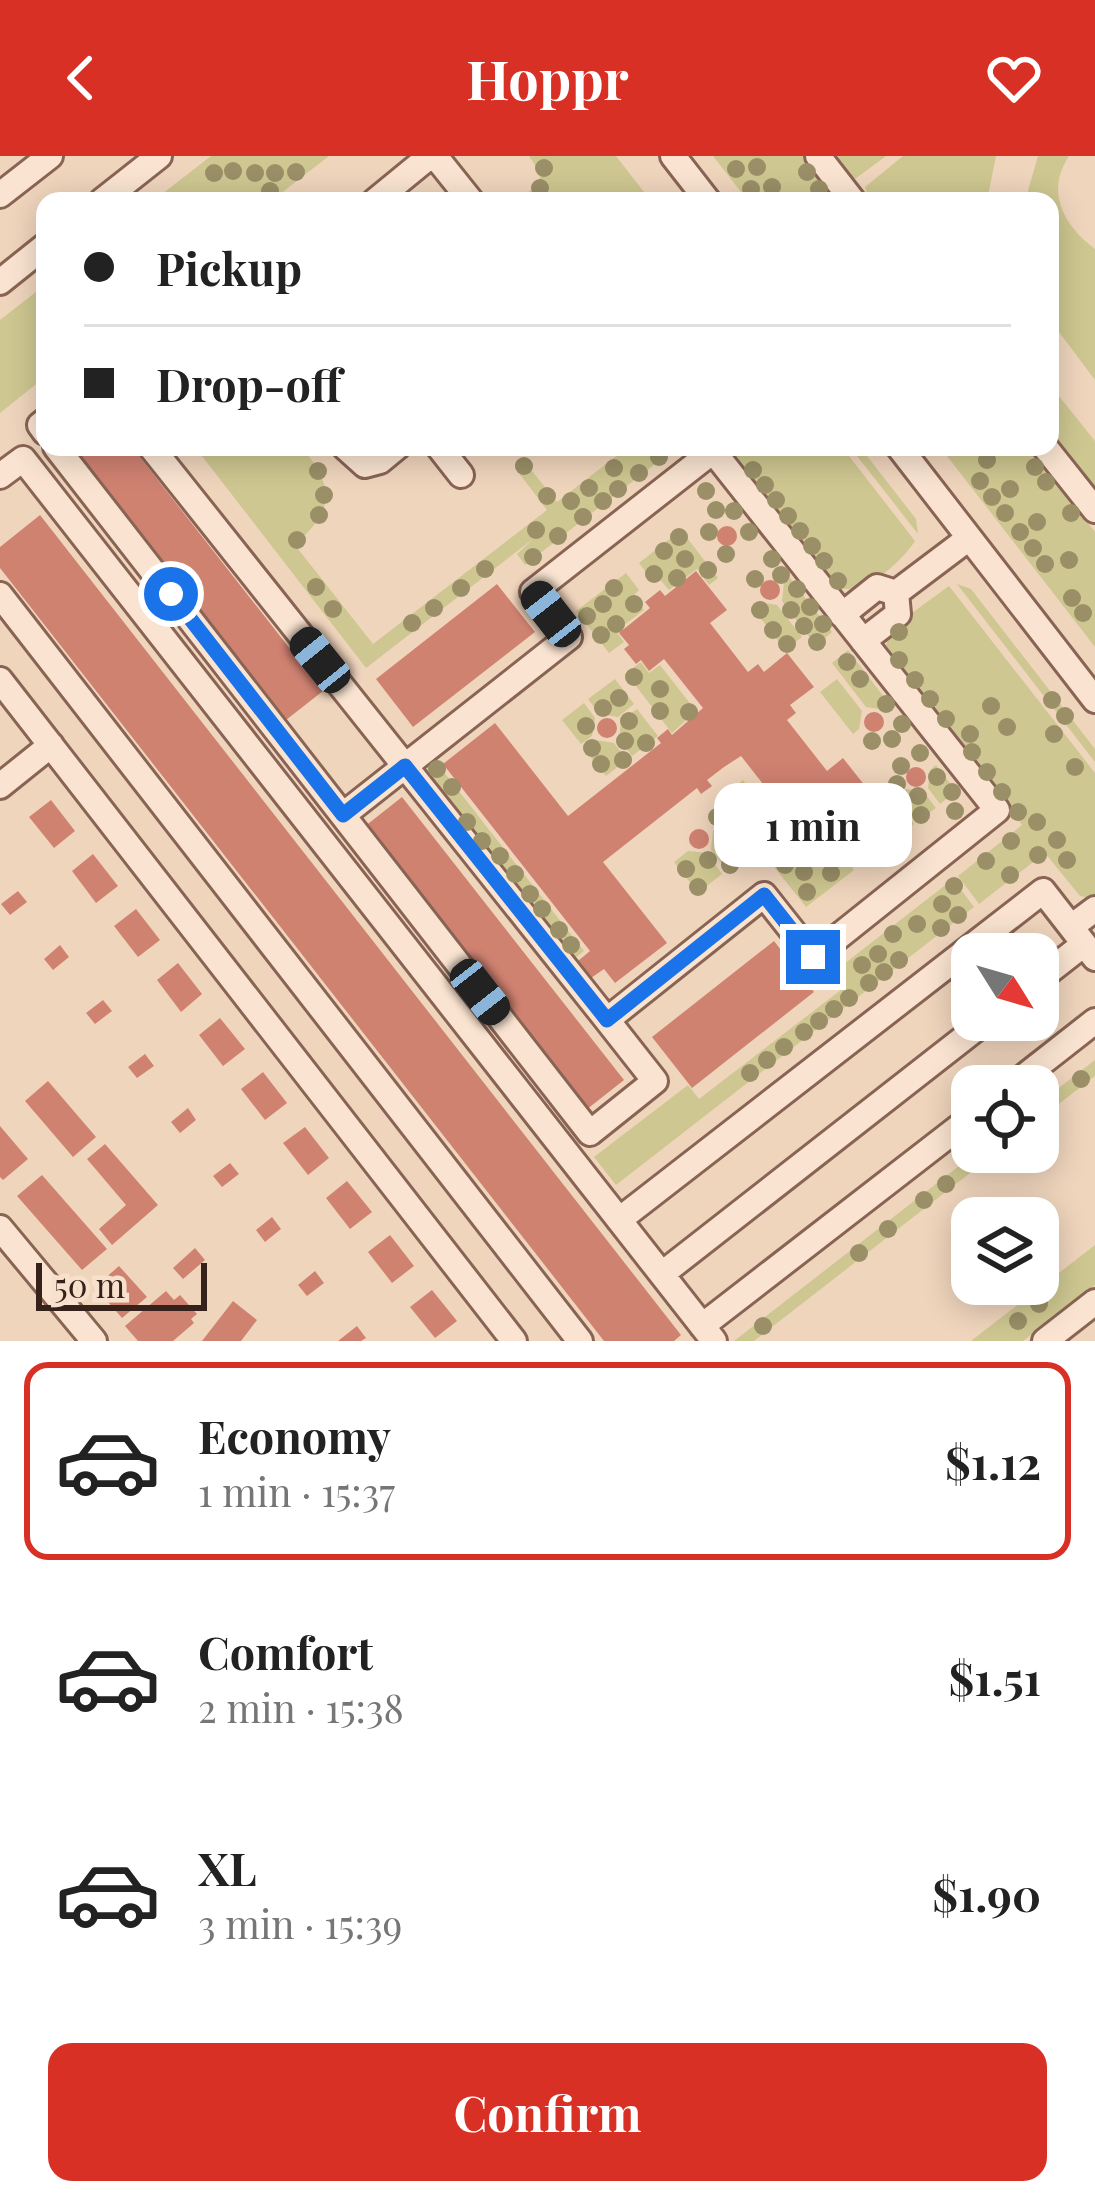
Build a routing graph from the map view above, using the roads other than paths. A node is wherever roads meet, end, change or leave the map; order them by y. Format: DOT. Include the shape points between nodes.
graph roads {
  1 [pos="50,156"];
  2 [pos="159,156"];
  3 [pos="433,156"];
  4 [pos="673,156"];
  5 [pos="818,156"];
  6 [pos="130,192"];
  7 [pos="387,192"];
  8 [pos="463,192"];
  9 [pos="700,192"];
  10 [pos="846,192"];
  11 [pos="0,195"];
  12 [pos="36,253"];
  13 [pos="0,282"];
  14 [pos="63,456"];
  15 [pos="159,456"];
  16 [pos="355,456"];
  17 [pos="386,456"];
  18 [pos="446,456"];
  19 [pos="707,456"];
  20 [pos="717,456"];
  21 [pos="906,456"];
  22 [pos="1052,456"];
  23 [pos="461,475"];
  24 [pos="0,476"];
  25 [pos="1095,511"];
  26 [pos="969,538"];
  27 [pos="896,593"];
  28 [pos="0,595"];
  29 [pos="842,615"];
  30 [pos="863,641"];
  31 [pos="0,680"];
  32 [pos="1095,700"];
  33 [pos="51,746"];
  34 [pos="405,766"];
  35 [pos="0,786"];
  36 [pos="343,815"];
  37 [pos="1095,909"];
  38 [pos="1084,943"];
  39 [pos="1059,963"];
  40 [pos="607,1020"];
  41 [pos="1095,1022"];
  42 [pos="960,1041"];
  43 [pos="1039,1065"];
  44 [pos="951,1134"];
  45 [pos="620,1220"];
  46 [pos="0,1228"];
  47 [pos="662,1274"];
  48 [pos="1095,1302"];
  49 [pos="708,1334"];
  50 [pos="94,1341"];
  51 [pos="514,1341"];
  52 [pos="580,1341"];
  53 [pos="1045,1341"];
  1 -- 11 [label="street"];
  2 -- 6 [label="street"];
  3 -- 7 [label="street"];
  3 -- 8 [label="street"];
  4 -- 9 [label="street"];
  5 -- 10 [label="street"];
  12 -- 13 [label="street"];
  14 -- 36 [label="street"];
  15 -- 34 [label="street"];
  16 -- 17 [label="street" via="365,465"];
  18 -- 23 [label="street"];
  19 -- 34 [label="street" via="533,592 569,637"];
  20 -- 29 [label="street"];
  21 -- 26 [label="street"];
  22 -- 25 [label="street"];
  24 -- 45 [label="street" via="23,459"];
  26 -- 27 [label="street"];
  26 -- 32 [label="street"];
  27 -- 29 [label="street" via="877,587"];
  27 -- 30 [label="street" via="898,614"];
  28 -- 52 [label="street"];
  29 -- 30 [label="street"];
  30 -- 40 [label="street" via="997,810 813,957 764,895"];
  31 -- 33 [label="street"];
  33 -- 35 [label="street"];
  33 -- 51 [label="street"];
  34 -- 36 [label="street"];
  34 -- 40 [label="street"];
  36 -- 40 [label="street" via="590,1133 655,1081"];
  37 -- 38 [label="street"];
  38 -- 39 [label="street"];
  38 -- 45 [label="street" via="1042,891"];
  41 -- 43 [label="street"];
  42 -- 47 [label="street"];
  44 -- 49 [label="street"];
  45 -- 47 [label="street"];
  46 -- 50 [label="street"];
  47 -- 49 [label="street"];
  48 -- 53 [label="street"];
}
